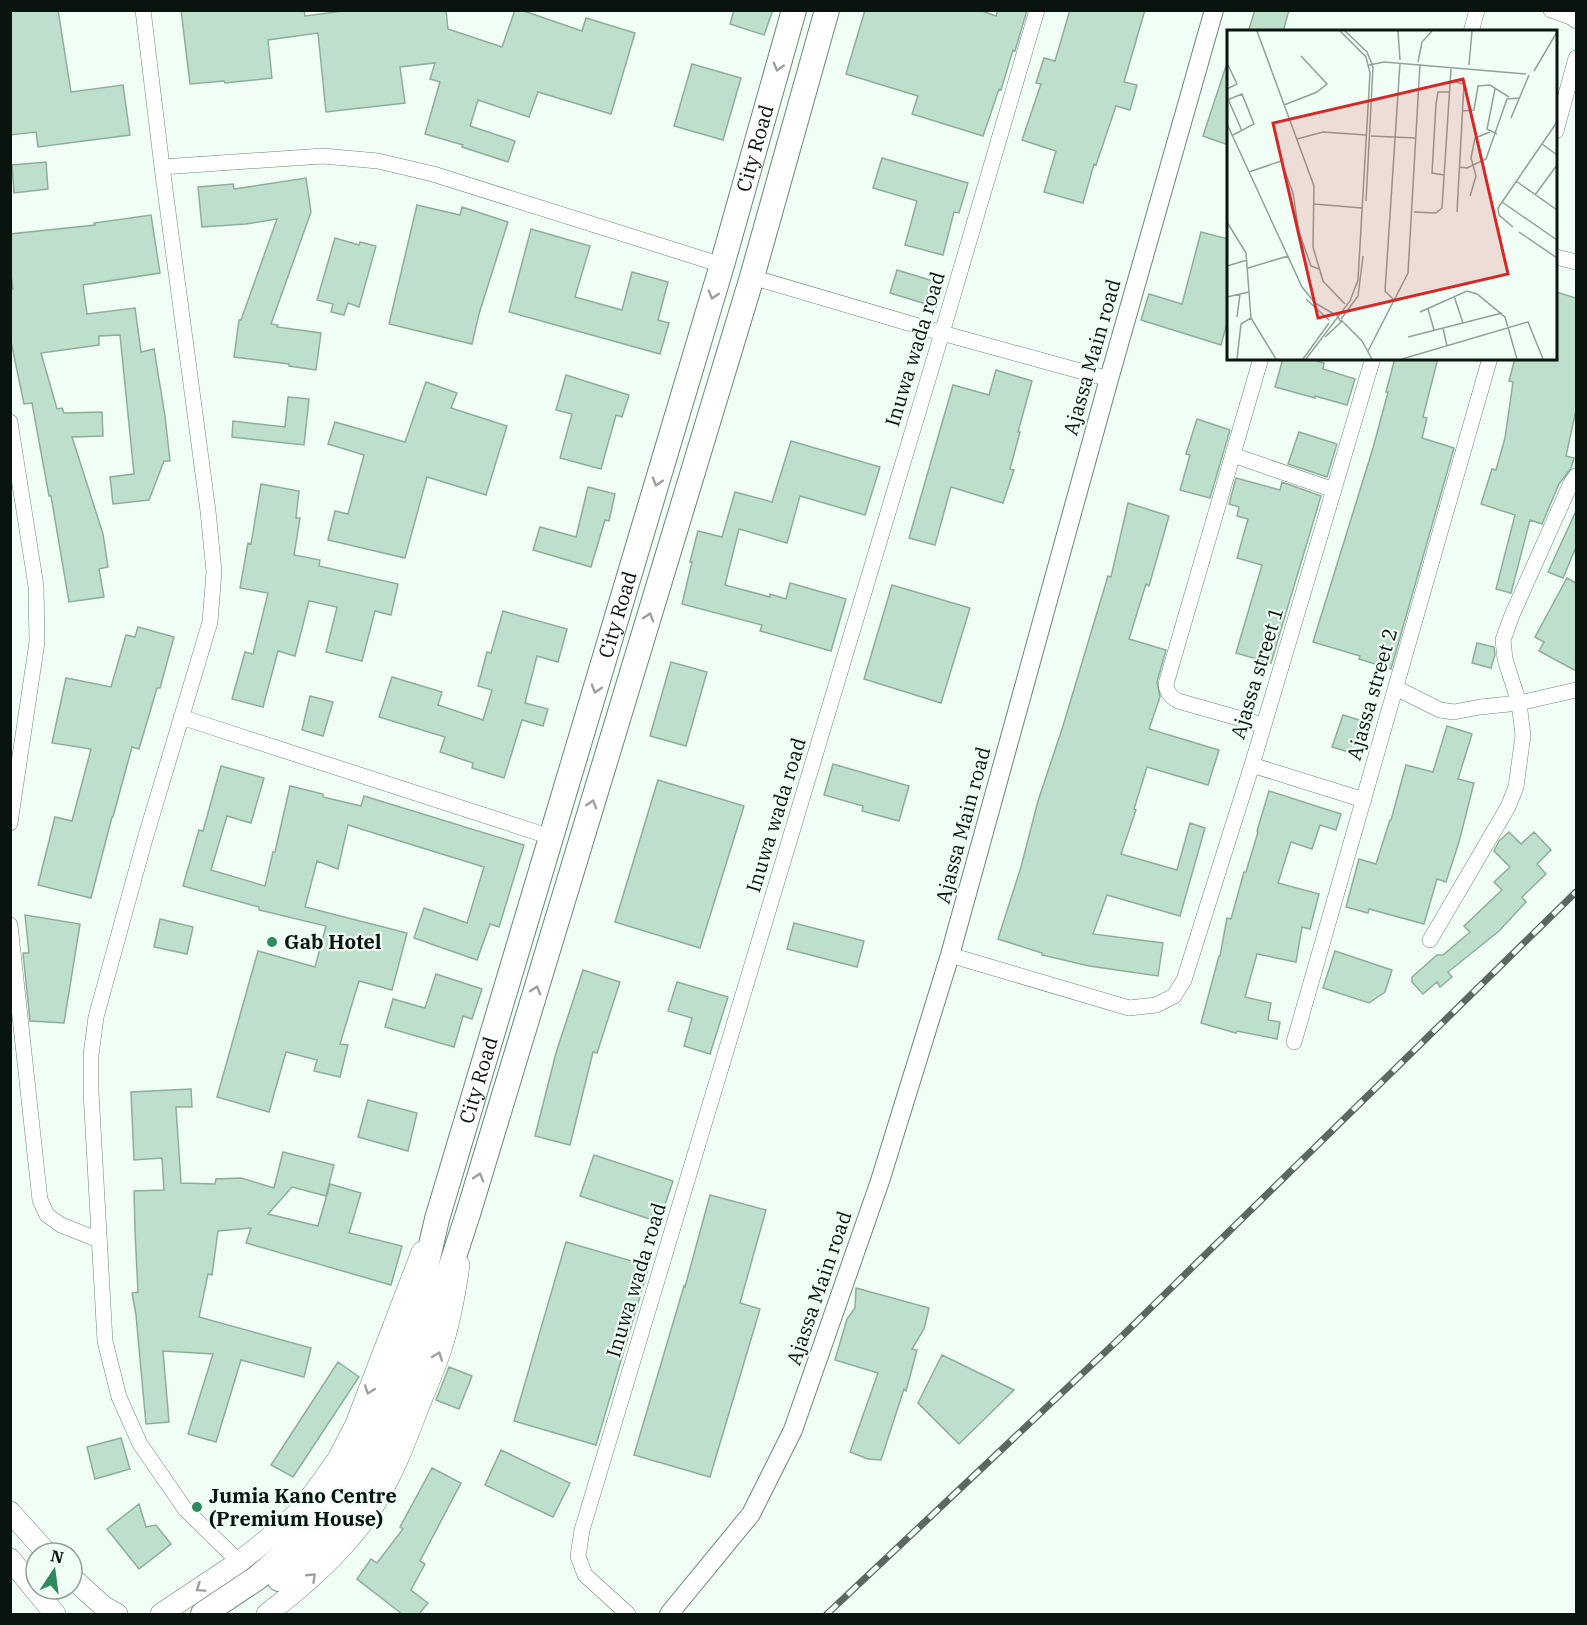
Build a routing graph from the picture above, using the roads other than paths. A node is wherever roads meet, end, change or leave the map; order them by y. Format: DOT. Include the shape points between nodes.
graph roads {
  1 [pos="143,10"];
  2 [pos="794,10"];
  3 [pos="827,10"];
  4 [pos="1037,10"];
  5 [pos="1214,10"];
  6 [pos="1477,10"];
  7 [pos="1551,10"];
  8 [pos="1576,21"];
  9 [pos="1472,30"];
  10 [pos="1576,58"];
  11 [pos="1557,127"];
  12 [pos="162,167"];
  13 [pos="1557,257"];
  14 [pos="1576,262"];
  15 [pos="722,266"];
  16 [pos="752,277"];
  17 [pos="942,333"];
  18 [pos="1260,360"];
  19 [pos="1372,360"];
  20 [pos="1489,360"];
  21 [pos="1109,380"];
  22 [pos="10,422"];
  23 [pos="1233,455"];
  24 [pos="1576,476"];
  25 [pos="1334,490"];
  26 [pos="1396,688"];
  27 [pos="1576,690"];
  28 [pos="1519,703"];
  29 [pos="182,717"];
  30 [pos="1263,726"];
  31 [pos="1251,765"];
  32 [pos="1364,800"];
  33 [pos="10,823"];
  34 [pos="551,837"];
  35 [pos="10,925"];
  36 [pos="1430,940"];
  37 [pos="950,955"];
  38 [pos="1294,1042"];
  39 [pos="468,1214"];
  40 [pos="437,1219"];
  41 [pos="99,1240"];
  42 [pos="432,1288"];
  43 [pos="360,1475"];
  44 [pos="10,1512"];
  45 [pos="36,1541"];
  46 [pos="10,1559"];
  47 [pos="238,1562"];
  48 [pos="84,1589"];
  49 [pos="55,1614"];
  50 [pos="117,1614"];
  51 [pos="161,1614"];
  52 [pos="203,1614"];
  53 [pos="230,1614"];
  54 [pos="267,1614"];
  55 [pos="628,1614"];
  56 [pos="669,1614"];
  1 -- 12 [label="street"];
  2 -- 15 [label="highway, City Road, one-way"];
  3 -- 16 [label="highway, City Road"];
  4 -- 17 [label="street, Inuwa wada road"];
  5 -- 21 [label="street, Ajassa Main road"];
  6 -- 9 [label="street"];
  7 -- 8 [label="street"];
  10 -- 11 [label="street"];
  12 -- 15 [label="street" via="322,156 378,161 433,174"];
  12 -- 29 [label="street" via="214,572 210,622"];
  13 -- 14 [label="street"];
  15 -- 34 [label="highway, City Road, one-way"];
  16 -- 17 [label="street"];
  39 -- 16 [label="highway, City Road, one-way"];
  17 -- 21 [label="street"];
  17 -- 55 [label="street, Inuwa wada road" via="582,1530 578,1556 585,1575"];
  18 -- 23 [label="street"];
  19 -- 25 [label="street, Ajassa street 1"];
  20 -- 26 [label="street, Ajassa street 2"];
  21 -- 37 [label="street, Ajassa Main road"];
  22 -- 33 [label="street" via="36,586 37,642"];
  23 -- 25 [label="street"];
  23 -- 30 [label="street" via="1166,690 1178,701"];
  24 -- 28 [label="street" via="1503,640"];
  25 -- 30 [label="street, Ajassa street 1"];
  26 -- 28 [label="street" via="1440,710 1454,712"];
  26 -- 32 [label="street, Ajassa street 2"];
  27 -- 28 [label="street"];
  28 -- 36 [label="street" via="1523,735 1516,787"];
  29 -- 34 [label="street"];
  29 -- 41 [label="street" via="96,1017 90,1055"];
  30 -- 31 [label="street, Ajassa street 1"];
  31 -- 32 [label="street"];
  31 -- 37 [label="street, Ajassa street 1" via="1184,980 1174,996 1156,1005 1129,1008"];
  32 -- 38 [label="street, Ajassa street 2"];
  34 -- 40 [label="highway, City Road"];
  35 -- 41 [label="street" via="40,1200 46,1215"];
  37 -- 56 [label="street, Ajassa Main road" via="880,1181 793,1430 751,1514"];
  39 -- 42 [label="highway, City Road"];
  54 -- 39 [label="main road, City Road, one-way" via="301,1588 342,1547 363,1522 388,1480 441,1349"];
  40 -- 42 [label="highway, City Road"];
  40 -- 47 [label="main road, City Road, one-way" via="356,1424 338,1459 300,1511"];
  41 -- 47 [label="street" via="105,1341 119,1397 140,1444 185,1509"];
  42 -- 43 [label="highway" via="408,1397 390,1440"];
  43 -- 52 [label="highway" via="287,1552 257,1578"];
  43 -- 53 [label="highway" via="341,1518 310,1553"];
  44 -- 45 [label="main road"];
  46 -- 49 [label="main road"];
  47 -- 51 [label="main road, City Road, one-way"];
  48 -- 50 [label="main road"];
}
